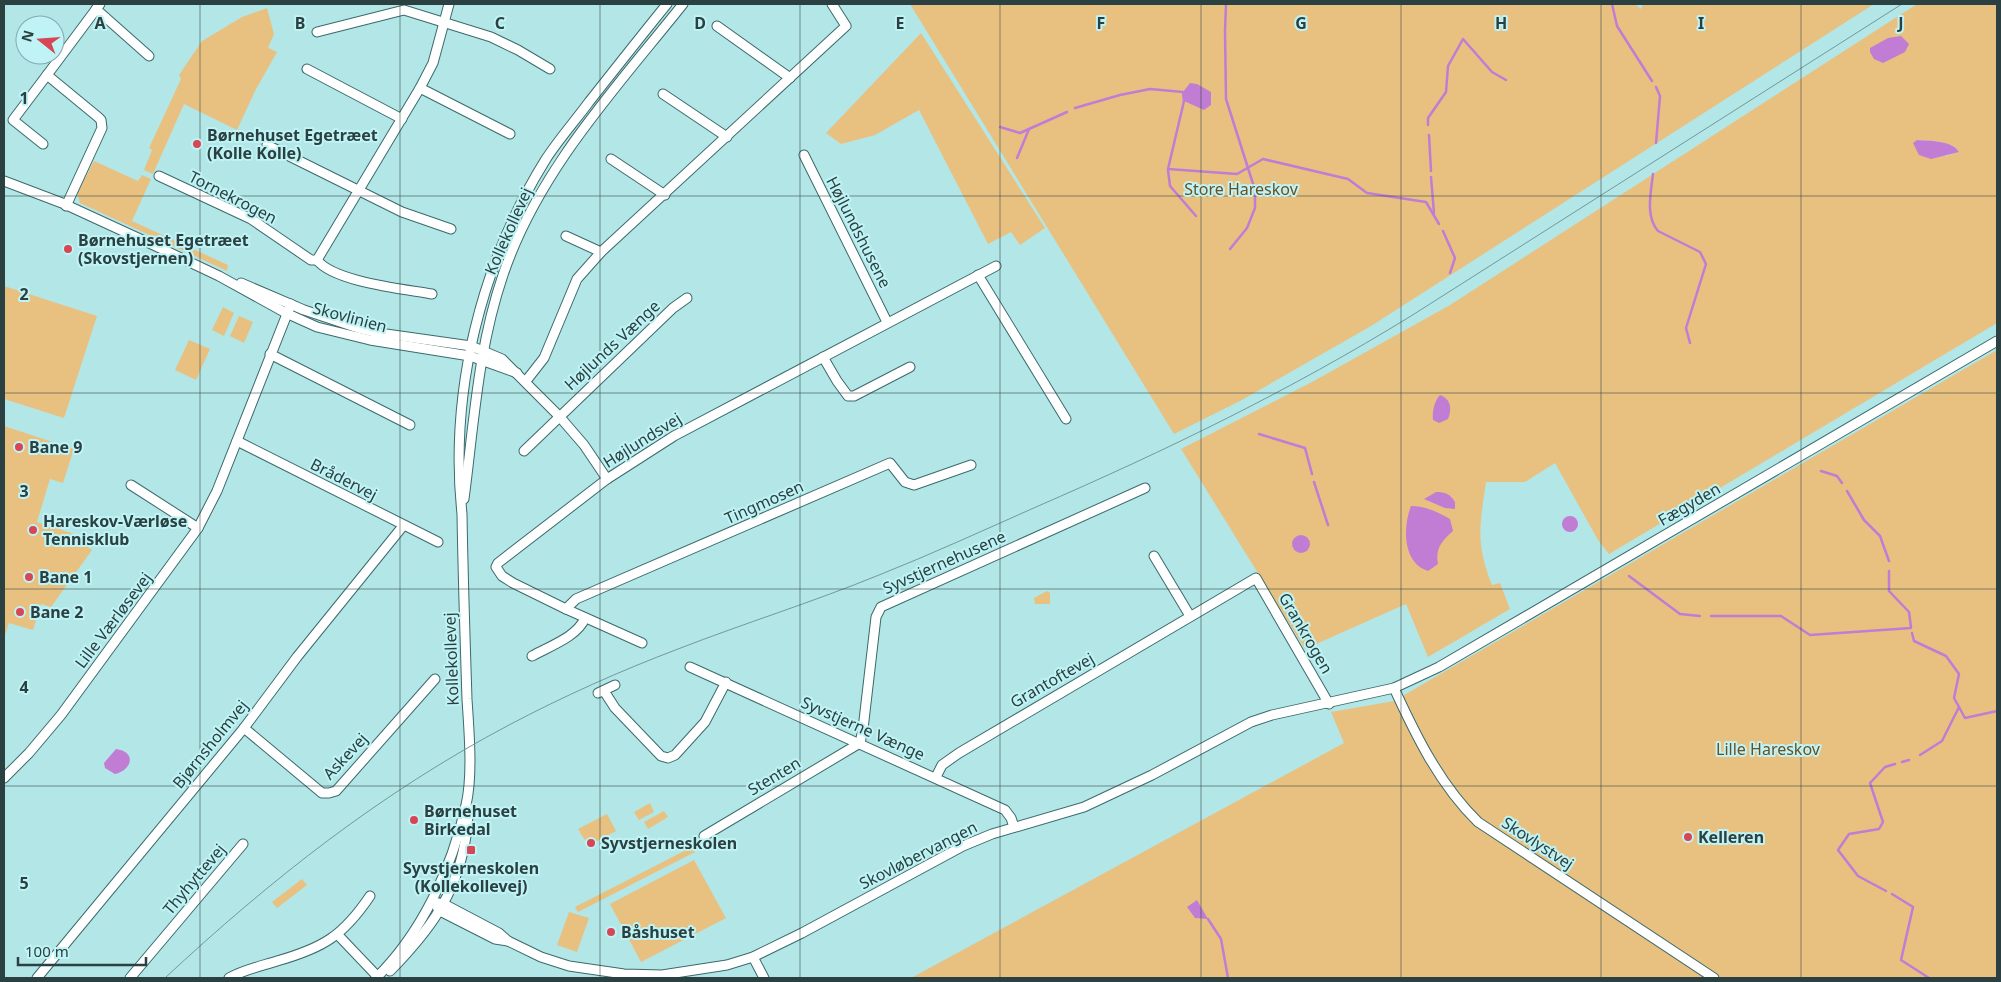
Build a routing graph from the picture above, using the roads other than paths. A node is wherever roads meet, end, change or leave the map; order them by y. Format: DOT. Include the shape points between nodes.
graph roads {
  1 [pos="450,4"];
  2 [pos="667,4"];
  3 [pos="683,4"];
  4 [pos="832,4"];
  5 [pos="98,7"];
  6 [pos="444,21"];
  7 [pos="717,26"];
  8 [pos="318,32"];
  9 [pos="149,56"];
  10 [pos="307,69"];
  11 [pos="550,69"];
  12 [pos="47,75"];
  13 [pos="790,78"];
  14 [pos="420,88"];
  15 [pos="663,94"];
  16 [pos="402,119"];
  17 [pos="510,134"];
  18 [pos="727,136"];
  19 [pos="44,144"];
  20 [pos="267,145"];
  21 [pos="804,155"];
  22 [pos="611,159"];
  23 [pos="159,176"];
  24 [pos="4,181"];
  25 [pos="359,190"];
  26 [pos="665,195"];
  27 [pos="66,206"];
  28 [pos="451,229"];
  29 [pos="566,236"];
  30 [pos="601,252"];
  31 [pos="317,260"];
  32 [pos="996,266"];
  33 [pos="978,275"];
  34 [pos="219,276"];
  35 [pos="432,294"];
  36 [pos="688,298"];
  37 [pos="290,304"];
  38 [pos="286,313"];
  39 [pos="887,322"];
  40 [pos="1997,341"];
  41 [pos="471,346"];
  42 [pos="483,350"];
  43 [pos="270,354"];
  44 [pos="470,356"];
  45 [pos="823,357"];
  46 [pos="482,360"];
  47 [pos="910,366"];
  48 [pos="517,373"];
  49 [pos="526,381"];
  50 [pos="559,416"];
  51 [pos="1066,419"];
  52 [pos="410,425"];
  53 [pos="237,441"];
  54 [pos="524,451"];
  55 [pos="971,465"];
  56 [pos="607,479"];
  57 [pos="131,485"];
  58 [pos="1145,488"];
  59 [pos="462,514"];
  60 [pos="403,526"];
  61 [pos="198,528"];
  62 [pos="438,542"];
  63 [pos="1154,556"];
  64 [pos="1256,578"];
  65 [pos="566,609"];
  66 [pos="1190,616"];
  67 [pos="585,618"];
  68 [pos="642,643"];
  69 [pos="532,656"];
  70 [pos="690,667"];
  71 [pos="435,679"];
  72 [pos="726,682"];
  73 [pos="615,685"];
  74 [pos="1394,688"];
  75 [pos="1329,704"];
  76 [pos="244,728"];
  77 [pos="860,743"];
  78 [pos="936,777"];
  79 [pos="4,778"];
  80 [pos="466,804"];
  81 [pos="1014,827"];
  82 [pos="704,836"];
  83 [pos="243,844"];
  84 [pos="370,896"];
  85 [pos="432,902"];
  86 [pos="442,907"];
  87 [pos="338,935"];
  88 [pos="754,957"];
  89 [pos="377,977"];
  90 [pos="662,977"];
  91 [pos="38,978"];
  92 [pos="130,978"];
  93 [pos="229,978"];
  94 [pos="764,978"];
  95 [pos="1714,978"];
  1 -- 6 [label="street"];
  2 -- 41 [label="street, Kollekollevej" via="561,138 536,177 516,213 492,269"];
  3 -- 42 [label="street, Kollekollevej" via="548,181 503,274"];
  4 -- 13 [label="street" via="846,26"];
  5 -- 9 [label="street"];
  5 -- 12 [label="street"];
  6 -- 8 [label="street" via="404,10"];
  6 -- 11 [label="street" via="491,37"];
  6 -- 14 [label="street" via="432,63"];
  7 -- 13 [label="street"];
  10 -- 16 [label="street"];
  12 -- 19 [label="street" via="13,120"];
  12 -- 27 [label="street" via="98,117 102,124"];
  13 -- 18 [label="street"];
  14 -- 16 [label="street"];
  14 -- 17 [label="street"];
  15 -- 18 [label="street"];
  16 -- 25 [label="street"];
  18 -- 26 [label="street"];
  20 -- 25 [label="street"];
  21 -- 39 [label="street, Højlundshusene"];
  22 -- 26 [label="street"];
  23 -- 31 [label="street, Tornekrogen" via="251,219 311,260"];
  24 -- 27 [label="street, Skovlinien"];
  25 -- 28 [label="street" via="402,212"];
  25 -- 31 [label="street"];
  26 -- 30 [label="street"];
  27 -- 34 [label="street, Skovlinien"];
  29 -- 30 [label="street"];
  30 -- 49 [label="street" via="577,279 544,358"];
  31 -- 35 [label="street, Tornekrogen" via="338,275"];
  32 -- 33 [label="street, Højlundsvej"];
  33 -- 39 [label="street, Højlundsvej"];
  33 -- 51 [label="street"];
  34 -- 37 [label="street, Skovlinien"];
  34 -- 38 [label="street, Skovlinien"];
  36 -- 50 [label="street, Højlunds Vænge" via="673,308"];
  37 -- 38 [label="street, Lille Værløsevej"];
  37 -- 41 [label="street, Skovlinien" via="379,333"];
  38 -- 43 [label="street, Lille Værløsevej"];
  38 -- 44 [label="street, Skovlinien" via="333,332"];
  39 -- 45 [label="street, Højlundsvej"];
  40 -- 74 [label="street, Fægyden" via="1439,667"];
  41 -- 42 [label="street, Skovlinien"];
  41 -- 44 [label="street, Kollekollevej"];
  42 -- 46 [label="street, Kollekollevej"];
  42 -- 48 [label="street" via="506,361"];
  43 -- 52 [label="street"];
  43 -- 53 [label="street, Lille Værløsevej"];
  44 -- 46 [label="street, Skovlinien"];
  44 -- 59 [label="street, Kollekollevej" via="460,430"];
  45 -- 47 [label="street" via="848,396 854,396"];
  45 -- 56 [label="street, Højlundsvej" via="674,436"];
  46 -- 48 [label="street"];
  46 -- 59 [label="street, Kollekollevej"];
  48 -- 49 [label="street"];
  49 -- 50 [label="street"];
  50 -- 54 [label="street, Højlunds Vænge"];
  50 -- 56 [label="street"];
  53 -- 60 [label="street, Brådervej"];
  53 -- 61 [label="street, Lille Værløsevej"];
  55 -- 65 [label="street, Tingmosen" via="914,485 905,482 890,463 576,599"];
  56 -- 65 [label="street, Højlundsvej" via="496,567 513,583"];
  57 -- 61 [label="street"];
  58 -- 77 [label="street, Syvstjernehusene" via="881,606 876,617"];
  59 -- 80 [label="street, Kollekollevej" via="469,740"];
  60 -- 62 [label="street, Brådervej"];
  60 -- 76 [label="street, Bjørnsholmvej" via="296,657"];
  61 -- 79 [label="street, Lille Værløsevej" via="60,715"];
  63 -- 66 [label="street"];
  64 -- 66 [label="street, Grantoftevej"];
  64 -- 75 [label="street, Grankrogen"];
  65 -- 67 [label="street"];
  66 -- 78 [label="street, Grantoftevej" via="959,753 942,765"];
  67 -- 68 [label="street"];
  67 -- 69 [label="street" via="576,632"];
  70 -- 72 [label="street, Syvstjerne Vænge"];
  71 -- 76 [label="street, Askevej" via="338,789 329,793 322,792"];
  72 -- 73 [label="street" via="705,722 675,755 668,758 661,756 601,692"];
  72 -- 77 [label="street, Syvstjerne Vænge"];
  74 -- 75 [label="street, Skovløbervangen"];
  74 -- 95 [label="street, Skovlystvej" via="1443,781 1478,822"];
  75 -- 81 [label="street, Skovløbervangen" via="1251,722 1084,807"];
  76 -- 91 [label="street, Bjørnsholmvej"];
  77 -- 78 [label="street, Syvstjerne Vænge"];
  77 -- 82 [label="street, Stenten"];
  78 -- 81 [label="street, Syvstjerne Vænge" via="1005,810"];
  80 -- 85 [label="street, Kollekollevej" via="450,860"];
  80 -- 86 [label="street, Kollekollevej" via="469,818 461,860"];
  81 -- 88 [label="street, Skovløbervangen" via="963,846"];
  83 -- 92 [label="street, Thyhyttevej"];
  84 -- 87 [label="street"];
  85 -- 86 [label="street, Skovløbervangen"];
  85 -- 89 [label="street, Kollekollevej"];
  86 -- 89 [label="street, Kollekollevej" via="409,950 390,970"];
  86 -- 90 [label="street, Skovløbervangen" via="495,939 508,941 569,966"];
  87 -- 89 [label="street"];
  87 -- 93 [label="street" via="303,954"];
  88 -- 90 [label="street, Skovløbervangen"];
  88 -- 94 [label="street"];
}
